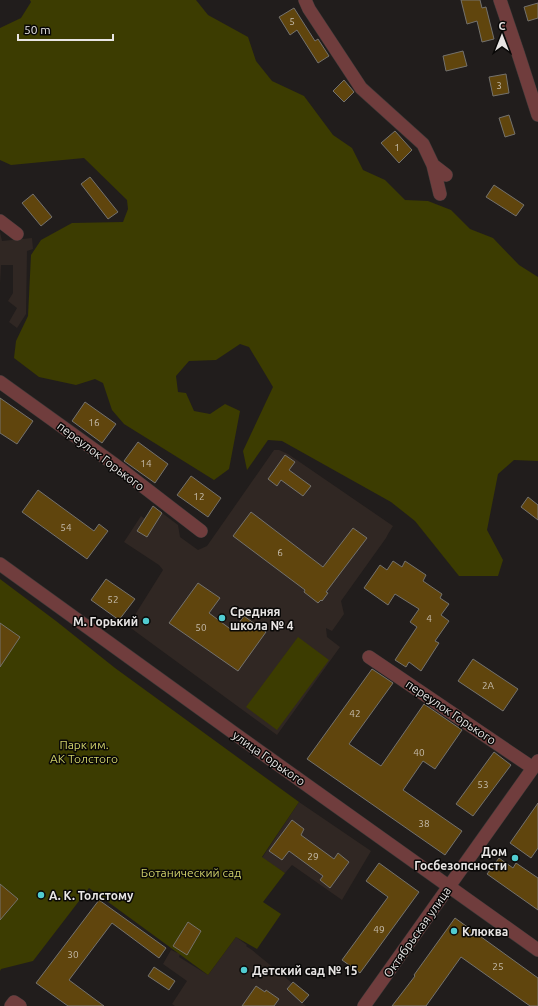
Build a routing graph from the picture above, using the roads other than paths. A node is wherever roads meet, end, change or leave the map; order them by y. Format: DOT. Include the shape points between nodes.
graph roads {
  1 [pos="305,0"];
  2 [pos="500,0"];
  3 [pos="538,115"];
  4 [pos="433,165"];
  5 [pos="446,174"];
  6 [pos="440,194"];
  7 [pos="0,221"];
  8 [pos="17,234"];
  9 [pos="0,382"];
  10 [pos="201,531"];
  11 [pos="0,564"];
  12 [pos="369,657"];
  13 [pos="536,764"];
  14 [pos="448,888"];
  15 [pos="538,950"];
  16 [pos="364,1006"];
  1 -- 4 [label="street" via="361,88 423,144"];
  2 -- 3 [label="street"];
  4 -- 5 [label="street"];
  4 -- 6 [label="street"];
  7 -- 8 [label="street"];
  9 -- 10 [label="street, переулок Горького" via="114,464"];
  11 -- 14 [label="street, улица Горького"];
  12 -- 13 [label="street, переулок Горького"];
  13 -- 14 [label="street, Октябрьская улица"];
  14 -- 15 [label="street, улица Горького"];
  14 -- 16 [label="street, Октябрьская улица"];
}
